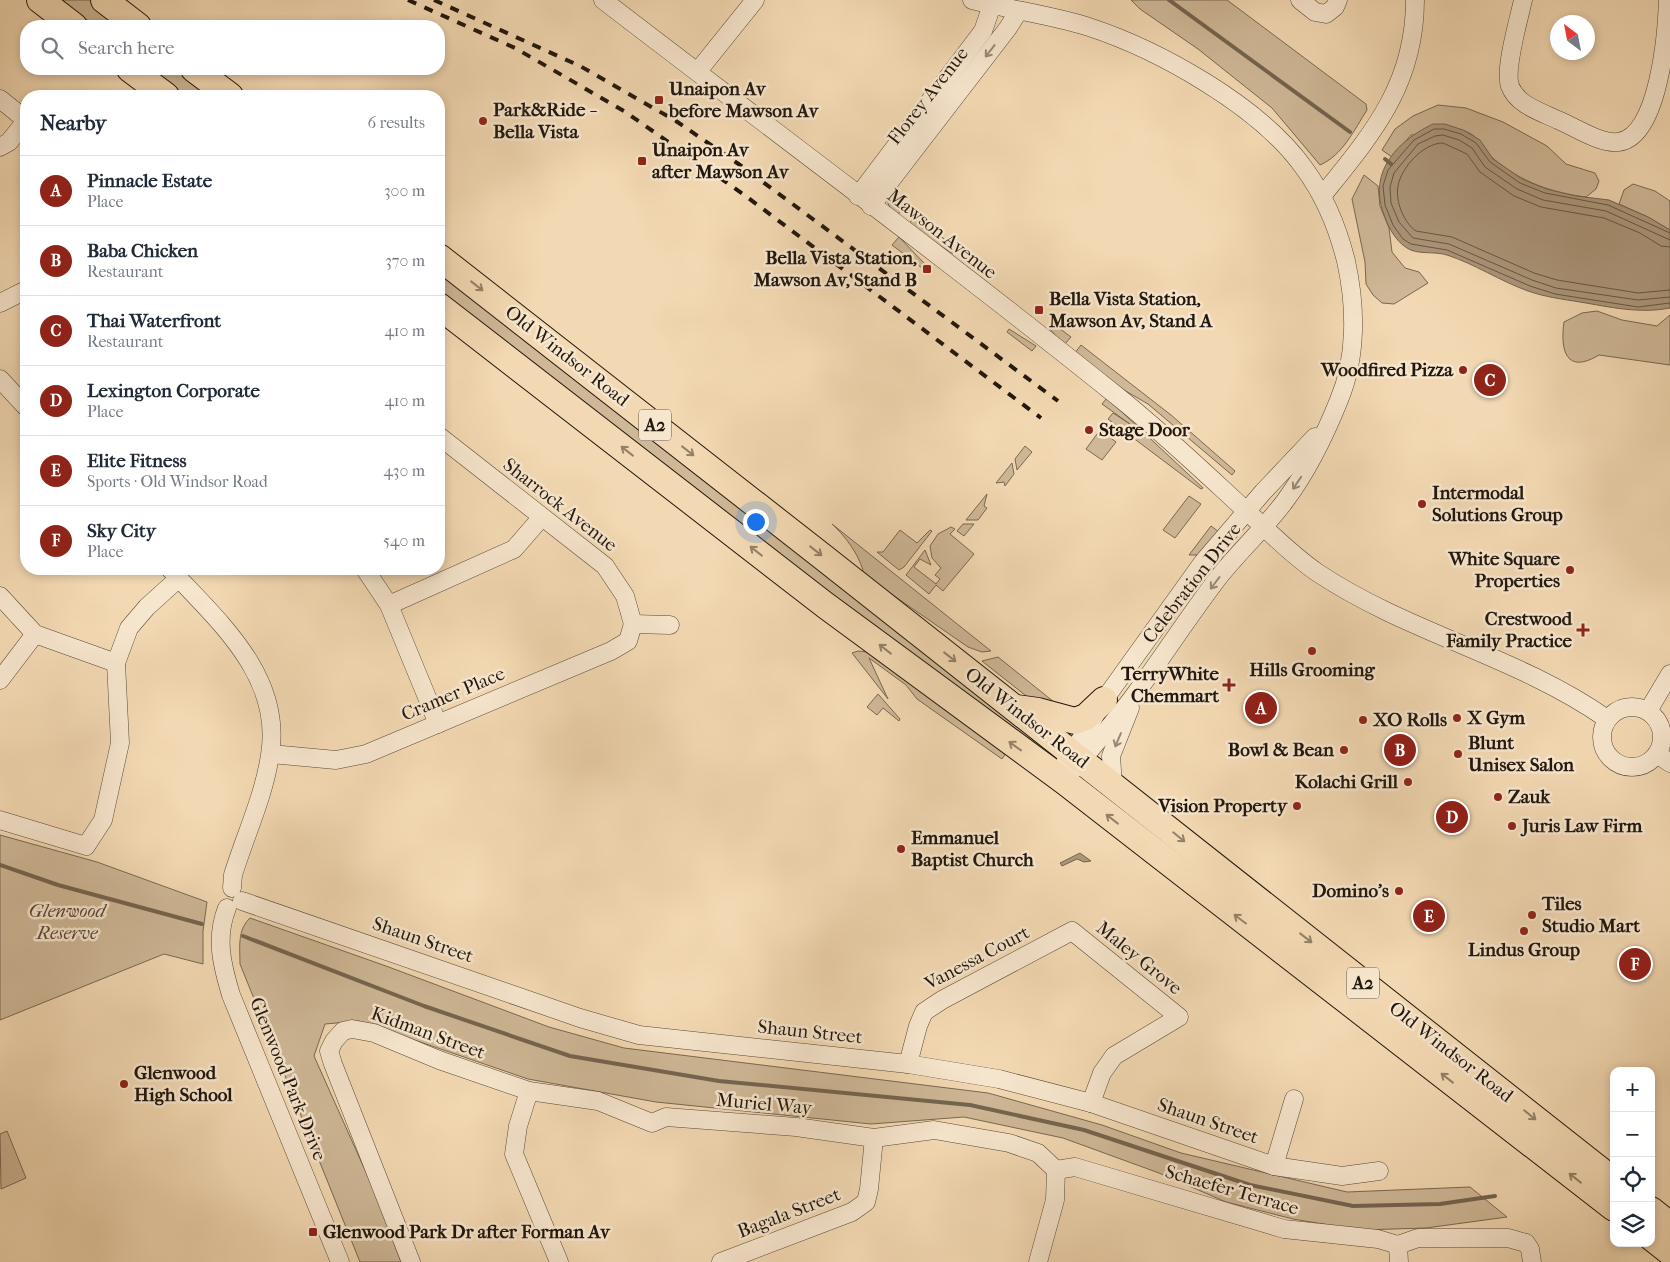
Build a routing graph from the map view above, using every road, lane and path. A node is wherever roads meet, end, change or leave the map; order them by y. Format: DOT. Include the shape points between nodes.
graph roads {
  1 [pos="40,0"];
  2 [pos="104,0"];
  3 [pos="603,0"];
  4 [pos="755,0"];
  5 [pos="972,0"];
  6 [pos="1300,0"];
  7 [pos="1338,0"];
  8 [pos="1415,0"];
  9 [pos="1523,0"];
  10 [pos="1668,0"];
  11 [pos="992,5"];
  12 [pos="1018,12"];
  13 [pos="66,20"];
  14 [pos="130,20"];
  15 [pos="698,72"];
  16 [pos="138,75"];
  17 [pos="202,75"];
  18 [pos="158,90"];
  19 [pos="222,90"];
  20 [pos="0,99"];
  21 [pos="20,115"];
  22 [pos="20,128"];
  23 [pos="0,148"];
  24 [pos="1322,196"];
  25 [pos="864,201"];
  26 [pos="445,261"];
  27 [pos="20,293"];
  28 [pos="0,304"];
  29 [pos="445,311"];
  30 [pos="0,379"];
  31 [pos="20,401"];
  32 [pos="1328,424"];
  33 [pos="445,441"];
  34 [pos="1246,511"];
  35 [pos="541,518"];
  36 [pos="1263,527"];
  37 [pos="174,575"];
  38 [pos="176,575"];
  39 [pos="369,575"];
  40 [pos="0,596"];
  41 [pos="389,605"];
  42 [pos="633,624"];
  43 [pos="670,625"];
  44 [pos="35,634"];
  45 [pos="116,663"];
  46 [pos="1670,674"];
  47 [pos="0,680"];
  48 [pos="1134,696"];
  49 [pos="1104,700"];
  50 [pos="1012,707"];
  51 [pos="1648,712"];
  52 [pos="1607,719"];
  53 [pos="438,724"];
  54 [pos="271,754"];
  55 [pos="1076,757"];
  56 [pos="1664,759"];
  57 [pos="1059,778"];
  58 [pos="1113,785"];
  59 [pos="0,820"];
  60 [pos="234,899"];
  61 [pos="1072,931"];
  62 [pos="908,1064"];
  63 [pos="530,1091"];
  64 [pos="1294,1099"];
  65 [pos="1091,1103"];
  66 [pos="652,1123"];
  67 [pos="874,1138"];
  68 [pos="1274,1166"];
  69 [pos="1056,1170"];
  70 [pos="1379,1171"];
  71 [pos="1610,1178"];
  72 [pos="1610,1205"];
  73 [pos="1655,1213"];
  74 [pos="1670,1224"];
  75 [pos="1655,1240"];
  76 [pos="1670,1252"];
  77 [pos="1398,1254"];
  78 [pos="340,1262"];
  79 [pos="411,1262"];
  80 [pos="559,1262"];
  81 [pos="721,1262"];
  82 [pos="1038,1262"];
  83 [pos="1532,1262"];
  1 -- 13 [label="highway"];
  2 -- 14 [label="highway"];
  3 -- 15 [label="street, Mawson Avenue"];
  4 -- 15 [label="street"];
  5 -- 11 [label="street, Celebration Drive"];
  6 -- 7 [label="street" via="1315,12 1326,14"];
  8 -- 24 [label="street" via="1415,26 1401,79 1387,110 1366,142"];
  9 -- 10 [label="street" via="1508,71 1514,93 1525,104 1616,143 1629,140 1641,130 1647,115 1660,71"];
  11 -- 12 [label="street, Celebration Drive"];
  11 -- 25 [label="street, Florey Avenue" via="983,31"];
  12 -- 24 [label="street, Celebration Drive" via="1087,27 1127,41 1164,58 1209,85 1285,145"];
  12 -- 25 [label="street, Florey Avenue, one-way"];
  15 -- 25 [label="street, Mawson Avenue"];
  16 -- 18 [label="highway"];
  17 -- 19 [label="highway"];
  20 -- 21 [label="street"];
  22 -- 23 [label="street"];
  24 -- 32 [label="street, Celebration Drive" via="1342,244 1353,308 1348,369"];
  25 -- 34 [label="street, Mawson Avenue" via="1122,401"];
  26 -- 50 [label="highway, Old Windsor Road / A2, one-way"];
  27 -- 28 [label="street"];
  57 -- 29 [label="highway, Old Windsor Road / A2, one-way" via="825,605"];
  30 -- 31 [label="street"];
  32 -- 34 [label="street, Celebration Drive"];
  32 -- 36 [label="street, Celebration Drive, one-way" via="1305,471"];
  33 -- 35 [label="street, Sharrock Avenue"];
  34 -- 36 [label="street, Mawson Avenue"];
  34 -- 49 [label="street, Celebration Drive" via="1203,562"];
  35 -- 41 [label="street" via="514,550"];
  35 -- 42 [label="street, Sharrock Avenue" via="605,566 624,596"];
  36 -- 48 [label="street, Celebration Drive, one-way" via="1220,576"];
  36 -- 52 [label="street, Mawson Avenue" via="1290,552 1342,587 1410,622 1522,672"];
  37 -- 45 [label="street" via="129,628"];
  38 -- 54 [label="street, Glenwood Park Drive" via="238,644 261,680 270,713"];
  39 -- 41 [label="street"];
  40 -- 44 [label="street"];
  41 -- 53 [label="street"];
  42 -- 43 [label="street"];
  42 -- 53 [label="street, Cramer Place" via="628,641 611,651"];
  44 -- 45 [label="street"];
  44 -- 47 [label="street"];
  45 -- 59 [label="street" via="120,743 103,820 86,846"];
  46 -- 51 [label="street"];
  48 -- 55 [label="street, Celebration Drive"];
  48 -- 58 [label="street, one-way" via="1111,756"];
  49 -- 50 [label="highway" via="1086,717 1075,721"];
  49 -- 55 [label="street, Celebration Drive"];
  50 -- 55 [label="highway, Old Windsor Road / A2"];
  51 -- 52 [label="street" via="1630,707"];
  51 -- 56 [label="street" via="1656,719 1663,737"];
  52 -- 56 [label="street" via="1602,735 1604,746 1616,763 1633,766"];
  53 -- 54 [label="street, Cramer Place" via="366,754 336,760"];
  54 -- 60 [label="street, Glenwood Park Drive" via="233,875"];
  55 -- 57 [label="street"];
  55 -- 58 [label="highway, Old Windsor Road / A2"];
  72 -- 57 [label="highway, Old Windsor Road / A2, one-way"];
  58 -- 71 [label="highway, Old Windsor Road / A2, one-way"];
  60 -- 62 [label="street, Shaun Street" via="580,1018 639,1035"];
  60 -- 78 [label="street, Glenwood Park Drive" via="220,940 223,968 231,995"];
  61 -- 62 [label="street, Vanessa Court" via="924,1012"];
  61 -- 65 [label="street, Maley Grove" via="1179,1017 1114,1056 1102,1073"];
  62 -- 65 [label="street, Shaun Street" via="1000,1079"];
  63 -- 66 [label="street, Kidman Street" via="598,1101"];
  63 -- 79 [label="street, Kidman Street" via="439,1060 374,1033 352,1029 343,1031 334,1041 329,1051 333,1064"];
  63 -- 80 [label="street" via="518,1126 514,1154"];
  64 -- 68 [label="street"];
  65 -- 68 [label="street, Shaun Street"];
  66 -- 67 [label="street, Muriel Way" via="666,1117 796,1127"];
  67 -- 69 [label="street, Muriel Way" via="934,1130 1009,1143 1038,1153"];
  67 -- 81 [label="street, Bagala Street" via="866,1202 852,1212"];
  68 -- 70 [label="street, Shaun Street" via="1342,1176"];
  69 -- 77 [label="street, Schaefer Terrace" via="1075,1167 1284,1229 1378,1239"];
  69 -- 82 [label="street" via="1055,1200"];
  73 -- 74 [label="highway"];
  75 -- 76 [label="highway"];
  77 -- 83 [label="street" via="1418,1238 1508,1238 1526,1243"];
}
